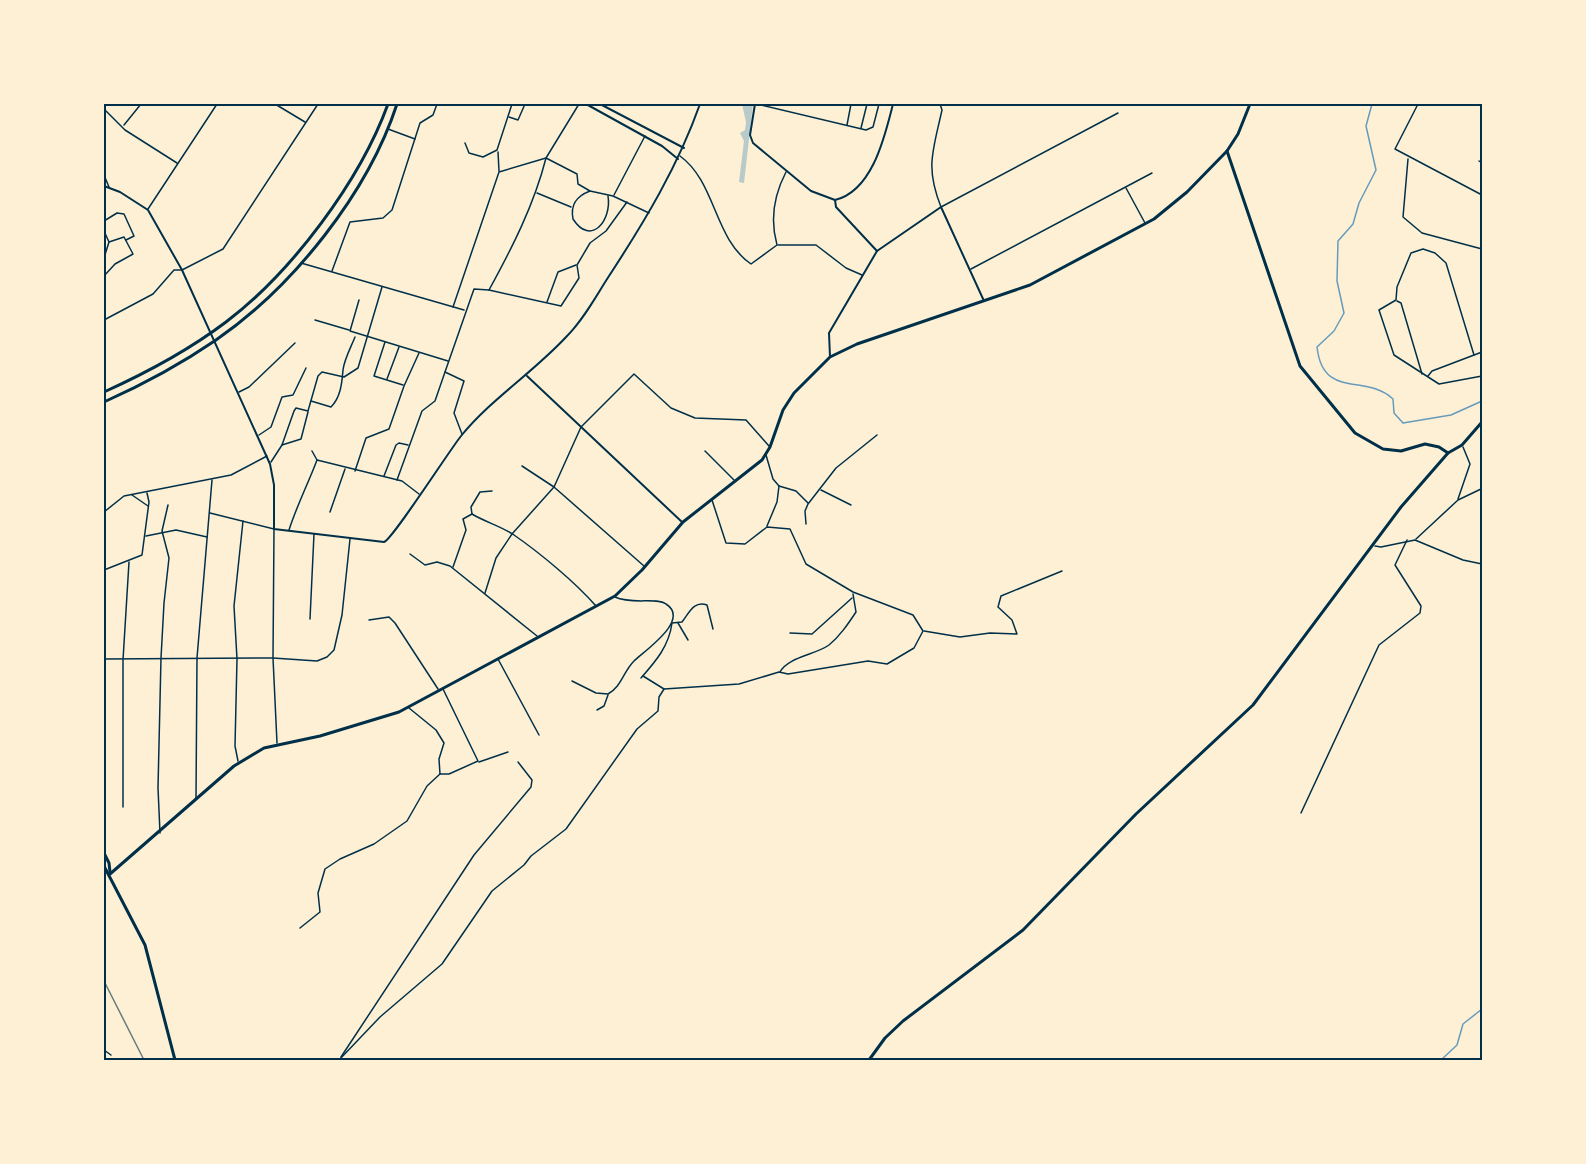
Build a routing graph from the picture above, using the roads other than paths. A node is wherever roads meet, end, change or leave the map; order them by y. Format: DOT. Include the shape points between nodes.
graph roads {
  1 [pos="141,104"];
  2 [pos="217,104"];
  3 [pos="275,104"];
  4 [pos="318,104"];
  5 [pos="388,104"];
  6 [pos="397,104"];
  7 [pos="437,104"];
  8 [pos="512,104"];
  9 [pos="525,104"];
  10 [pos="579,104"];
  11 [pos="586,104"];
  12 [pos="600,104"];
  13 [pos="700,104"];
  14 [pos="756,104"];
  15 [pos="851,104"];
  16 [pos="867,104"];
  17 [pos="879,104"];
  18 [pos="893,104"];
  19 [pos="940,104"];
  20 [pos="1250,104"];
  21 [pos="1418,104"];
  22 [pos="104,109"];
  23 [pos="1118,113"];
  24 [pos="508,117"];
  25 [pos="305,122"];
  26 [pos="124,126"];
  27 [pos="847,126"];
  28 [pos="387,129"];
  29 [pos="861,129"];
  30 [pos="645,136"];
  31 [pos="415,139"];
  32 [pos="465,143"];
  33 [pos="684,148"];
  34 [pos="497,150"];
  35 [pos="1227,151"];
  36 [pos="679,157"];
  37 [pos="546,158"];
  38 [pos="1408,158"];
  39 [pos="1479,161"];
  40 [pos="1482,163"];
  41 [pos="178,164"];
  42 [pos="786,171"];
  43 [pos="499,172"];
  44 [pos="1152,173"];
  45 [pos="104,175"];
  46 [pos="104,186"];
  47 [pos="109,186"];
  48 [pos="1125,188"];
  49 [pos="590,191"];
  50 [pos="536,193"];
  51 [pos="608,195"];
  52 [pos="1482,195"];
  53 [pos="613,196"];
  54 [pos="835,200"];
  55 [pos="627,202"];
  56 [pos="573,207"];
  57 [pos="941,207"];
  58 [pos="148,210"];
  59 [pos="650,213"];
  60 [pos="104,221"];
  61 [pos="1146,224"];
  62 [pos="104,231"];
  63 [pos="126,240"];
  64 [pos="109,242"];
  65 [pos="777,245"];
  66 [pos="1482,249"];
  67 [pos="877,251"];
  68 [pos="104,258"];
  69 [pos="301,262"];
  70 [pos="577,265"];
  71 [pos="182,270"];
  72 [pos="970,270"];
  73 [pos="332,271"];
  74 [pos="862,275"];
  75 [pos="104,276"];
  76 [pos="382,286"];
  77 [pos="489,290"];
  78 [pos="359,300"];
  79 [pos="1396,300"];
  80 [pos="984,301"];
  81 [pos="547,303"];
  82 [pos="453,307"];
  83 [pos="465,311"];
  84 [pos="315,320"];
  85 [pos="104,321"];
  86 [pos="350,331"];
  87 [pos="212,332"];
  88 [pos="355,337"];
  89 [pos="367,337"];
  90 [pos="216,340"];
  91 [pos="385,342"];
  92 [pos="295,343"];
  93 [pos="400,347"];
  94 [pos="1482,352"];
  95 [pos="419,353"];
  96 [pos="1474,355"];
  97 [pos="830,357"];
  98 [pos="449,362"];
  99 [pos="306,368"];
  100 [pos="445,372"];
  101 [pos="1422,374"];
  102 [pos="527,376"];
  103 [pos="1482,376"];
  104 [pos="344,377"];
  105 [pos="1428,377"];
  106 [pos="387,380"];
  107 [pos="404,386"];
  108 [pos="104,392"];
  109 [pos="239,392"];
  110 [pos="311,401"];
  111 [pos="104,402"];
  112 [pos="308,411"];
  113 [pos="1482,422"];
  114 [pos="581,427"];
  115 [pos="258,435"];
  116 [pos="462,435"];
  117 [pos="877,435"];
  118 [pos="282,445"];
  119 [pos="1462,445"];
  120 [pos="409,446"];
  121 [pos="770,447"];
  122 [pos="312,451"];
  123 [pos="705,451"];
  124 [pos="1448,453"];
  125 [pos="766,454"];
  126 [pos="267,456"];
  127 [pos="317,460"];
  128 [pos="270,464"];
  129 [pos="522,466"];
  130 [pos="346,468"];
  131 [pos="355,471"];
  132 [pos="384,477"];
  133 [pos="212,480"];
  134 [pos="397,480"];
  135 [pos="735,481"];
  136 [pos="1482,485"];
  137 [pos="779,486"];
  138 [pos="554,488"];
  139 [pos="820,490"];
  140 [pos="492,491"];
  141 [pos="147,492"];
  142 [pos="132,494"];
  143 [pos="419,494"];
  144 [pos="712,498"];
  145 [pos="1458,500"];
  146 [pos="808,504"];
  147 [pos="168,505"];
  148 [pos="851,505"];
  149 [pos="149,506"];
  150 [pos="104,512"];
  151 [pos="210,513"];
  152 [pos="330,513"];
  153 [pos="471,514"];
  154 [pos="243,520"];
  155 [pos="683,522"];
  156 [pos="806,524"];
  157 [pos="766,527"];
  158 [pos="274,529"];
  159 [pos="289,530"];
  160 [pos="162,531"];
  161 [pos="314,533"];
  162 [pos="512,534"];
  163 [pos="145,536"];
  164 [pos="207,537"];
  165 [pos="350,539"];
  166 [pos="1407,540"];
  167 [pos="1415,540"];
  168 [pos="1374,545"];
  169 [pos="410,554"];
  170 [pos="129,562"];
  171 [pos="1482,564"];
  172 [pos="645,567"];
  173 [pos="453,568"];
  174 [pos="104,570"];
  175 [pos="1062,572"];
  176 [pos="853,592"];
  177 [pos="485,593"];
  178 [pos="615,596"];
  179 [pos="854,597"];
  180 [pos="596,607"];
  181 [pos="310,619"];
  182 [pos="369,620"];
  183 [pos="672,623"];
  184 [pos="678,623"];
  185 [pos="713,629"];
  186 [pos="923,631"];
  187 [pos="790,633"];
  188 [pos="538,636"];
  189 [pos="688,640"];
  190 [pos="104,658"];
  191 [pos="161,658"];
  192 [pos="197,658"];
  193 [pos="273,658"];
  194 [pos="498,658"];
  195 [pos="237,659"];
  196 [pos="123,660"];
  197 [pos="779,672"];
  198 [pos="572,681"];
  199 [pos="441,689"];
  200 [pos="664,689"];
  201 [pos="608,694"];
  202 [pos="408,707"];
  203 [pos="597,710"];
  204 [pos="539,735"];
  205 [pos="277,744"];
  206 [pos="508,752"];
  207 [pos="478,761"];
  208 [pos="518,762"];
  209 [pos="238,764"];
  210 [pos="440,774"];
  211 [pos="196,800"];
  212 [pos="123,807"];
  213 [pos="1301,813"];
  214 [pos="160,833"];
  215 [pos="104,853"];
  216 [pos="104,866"];
  217 [pos="110,874"];
  218 [pos="300,928"];
  219 [pos="104,1050"];
  220 [pos="111,1055"];
  221 [pos="175,1060"];
  222 [pos="339,1060"];
  223 [pos="869,1060"];
  1 -- 26 [label="street"];
  2 -- 41 [label="street"];
  3 -- 25 [label="street"];
  4 -- 25 [label="street"];
  5 -- 87 [label="main road" via="351,182 323,220 257,294"];
  6 -- 28 [label="main road"];
  7 -- 31 [label="street" via="433,116 420,123"];
  8 -- 24 [label="street"];
  9 -- 24 [label="street" via="518,120"];
  10 -- 37 [label="street"];
  11 -- 30 [label="street"];
  12 -- 33 [label="street"];
  13 -- 33 [label="street"];
  14 -- 27 [label="street"];
  14 -- 42 [label="street" via="751,139"];
  15 -- 27 [label="street"];
  16 -- 29 [label="street"];
  17 -- 29 [label="street" via="873,128"];
  18 -- 54 [label="street" via="870,169 849,193"];
  19 -- 57 [label="street" via="930,167"];
  20 -- 35 [label="main road"];
  21 -- 38 [label="street" via="1395,149"];
  22 -- 26 [label="street"];
  23 -- 57 [label="street"];
  24 -- 34 [label="street"];
  25 -- 71 [label="street" via="223,249"];
  26 -- 41 [label="street"];
  27 -- 29 [label="street"];
  28 -- 31 [label="street"];
  28 -- 69 [label="main road" via="358,186"];
  30 -- 36 [label="street"];
  30 -- 53 [label="street"];
  31 -- 73 [label="street" via="392,210 383,218 350,222"];
  32 -- 34 [label="street" via="469,153 483,157"];
  33 -- 36 [label="street"];
  34 -- 43 [label="street"];
  35 -- 61 [label="main road" via="1187,192"];
  35 -- 124 [label="main road" via="1300,366 1355,433 1383,449 1401,451 1425,444"];
  36 -- 59 [label="street"];
  36 -- 65 [label="street" via="697,170 727,234 746,261 754,264"];
  37 -- 43 [label="street"];
  37 -- 49 [label="street" via="577,174 578,184"];
  37 -- 50 [label="street"];
  38 -- 52 [label="street"];
  38 -- 66 [label="street" via="1403,217 1422,233"];
  39 -- 40 [label="street"];
  41 -- 58 [label="street"];
  42 -- 54 [label="street" via="811,191"];
  42 -- 65 [label="street" via="775,193"];
  43 -- 82 [label="street"];
  44 -- 48 [label="street"];
  45 -- 47 [label="street"];
  46 -- 47 [label="street"];
  47 -- 58 [label="street"];
  48 -- 61 [label="street"];
  48 -- 72 [label="street"];
  49 -- 51 [label="street"];
  49 -- 56 [label="street" via="578,197"];
  50 -- 56 [label="street"];
  50 -- 77 [label="street"];
  51 -- 53 [label="street"];
  51 -- 56 [label="street" via="609,214 598,229 579,226 573,219"];
  53 -- 55 [label="street"];
  54 -- 67 [label="street" via="836,207"];
  55 -- 59 [label="street"];
  55 -- 70 [label="street" via="606,231 590,243"];
  57 -- 67 [label="street"];
  57 -- 72 [label="street"];
  58 -- 71 [label="street"];
  59 -- 102 [label="street" via="579,323"];
  60 -- 63 [label="street" via="117,213 124,214 134,236"];
  61 -- 80 [label="main road" via="1030,285"];
  62 -- 64 [label="street"];
  63 -- 64 [label="street" via="123,237"];
  63 -- 75 [label="street" via="132,256 115,264"];
  64 -- 68 [label="street"];
  65 -- 74 [label="street" via="816,245"];
  67 -- 74 [label="street"];
  69 -- 73 [label="street"];
  69 -- 90 [label="main road" via="263,301"];
  70 -- 81 [label="street" via="558,272"];
  70 -- 81 [label="street" via="579,278 564,303"];
  71 -- 85 [label="street" via="174,270 153,294"];
  71 -- 87 [label="street"];
  72 -- 80 [label="street"];
  73 -- 76 [label="street"];
  74 -- 97 [label="street" via="829,333"];
  76 -- 82 [label="street"];
  76 -- 89 [label="street"];
  77 -- 81 [label="street"];
  77 -- 83 [label="street" via="476,288"];
  78 -- 86 [label="street"];
  79 -- 96 [label="street" via="1411,253 1423,249 1435,253 1446,263"];
  79 -- 101 [label="street" via="1401,303"];
  79 -- 101 [label="street" via="1379,310 1394,356"];
  80 -- 97 [label="main road"];
  82 -- 83 [label="street"];
  83 -- 98 [label="street"];
  84 -- 86 [label="street"];
  86 -- 89 [label="street"];
  87 -- 90 [label="street"];
  87 -- 108 [label="main road"];
  88 -- 104 [label="street"];
  89 -- 91 [label="street"];
  89 -- 104 [label="street" via="358,368"];
  90 -- 109 [label="street"];
  90 -- 111 [label="main road"];
  91 -- 93 [label="street"];
  91 -- 106 [label="street" via="374,375"];
  92 -- 109 [label="street"];
  93 -- 95 [label="street"];
  93 -- 106 [label="street"];
  94 -- 96 [label="street"];
  95 -- 98 [label="street"];
  95 -- 107 [label="street"];
  96 -- 105 [label="street" via="1432,371"];
  97 -- 121 [label="main road" via="794,393 778,421"];
  98 -- 100 [label="street"];
  99 -- 115 [label="street" via="295,392 282,398 269,429"];
  100 -- 116 [label="street" via="464,381 454,413"];
  100 -- 120 [label="street" via="435,401 422,411"];
  101 -- 105 [label="street"];
  102 -- 114 [label="street"];
  102 -- 116 [label="street"];
  103 -- 105 [label="street" via="1439,384"];
  104 -- 110 [label="street" via="322,372"];
  104 -- 110 [label="street" via="331,407"];
  106 -- 107 [label="street"];
  107 -- 131 [label="street" via="389,429 366,438"];
  109 -- 115 [label="street"];
  110 -- 112 [label="street"];
  112 -- 118 [label="street" via="301,439"];
  112 -- 118 [label="street" via="296,408"];
  113 -- 119 [label="main road"];
  114 -- 121 [label="street" via="634,374 671,408 695,418 746,420"];
  114 -- 138 [label="street"];
  114 -- 155 [label="street"];
  115 -- 126 [label="street"];
  116 -- 143 [label="street"];
  117 -- 139 [label="street" via="836,468"];
  118 -- 128 [label="street"];
  119 -- 124 [label="main road"];
  119 -- 145 [label="street" via="1470,465"];
  120 -- 132 [label="street" via="396,445"];
  120 -- 134 [label="street"];
  121 -- 125 [label="main road"];
  122 -- 127 [label="street"];
  123 -- 135 [label="street"];
  124 -- 168 [label="main road"];
  125 -- 135 [label="main road"];
  125 -- 137 [label="street"];
  126 -- 128 [label="street"];
  126 -- 133 [label="street" via="231,475"];
  127 -- 130 [label="street"];
  127 -- 159 [label="street"];
  128 -- 158 [label="street"];
  129 -- 138 [label="street"];
  130 -- 131 [label="street"];
  130 -- 152 [label="street"];
  131 -- 132 [label="street"];
  132 -- 134 [label="street"];
  133 -- 141 [label="street"];
  133 -- 151 [label="street"];
  134 -- 143 [label="street"];
  135 -- 144 [label="main road"];
  136 -- 145 [label="street"];
  137 -- 146 [label="street" via="795,491"];
  137 -- 157 [label="street"];
  138 -- 162 [label="street"];
  138 -- 172 [label="street"];
  139 -- 146 [label="street"];
  139 -- 148 [label="street"];
  140 -- 153 [label="street" via="480,492"];
  141 -- 142 [label="street"];
  141 -- 149 [label="street"];
  142 -- 149 [label="street"];
  142 -- 150 [label="street"];
  143 -- 165 [label="street" via="389,541"];
  144 -- 155 [label="main road"];
  144 -- 157 [label="street" via="729,545 745,544"];
  145 -- 167 [label="street"];
  146 -- 156 [label="street"];
  147 -- 160 [label="street"];
  149 -- 163 [label="street"];
  151 -- 154 [label="street"];
  151 -- 164 [label="street"];
  153 -- 162 [label="street"];
  153 -- 173 [label="street" via="463,519 466,530"];
  154 -- 158 [label="street"];
  154 -- 195 [label="street" via="234,606"];
  155 -- 172 [label="main road"];
  157 -- 176 [label="street" via="790,530 806,564"];
  158 -- 159 [label="street"];
  158 -- 193 [label="street"];
  159 -- 161 [label="street"];
  160 -- 163 [label="street"];
  160 -- 164 [label="street"];
  160 -- 191 [label="street" via="169,558"];
  161 -- 165 [label="street"];
  161 -- 181 [label="street"];
  162 -- 177 [label="street" via="496,558"];
  162 -- 180 [label="street" via="585,593"];
  163 -- 170 [label="street" via="141,555"];
  164 -- 192 [label="street"];
  165 -- 193 [label="street" via="334,650 317,661"];
  166 -- 167 [label="street"];
  166 -- 168 [label="street" via="1381,547"];
  166 -- 213 [label="street" via="1395,564 1420,606 1420,613 1379,645"];
  167 -- 171 [label="street"];
  168 -- 223 [label="main road" via="1253,705 1136,814 1023,930 903,1021"];
  169 -- 173 [label="street" via="425,565 437,562"];
  170 -- 174 [label="street"];
  170 -- 196 [label="street"];
  172 -- 178 [label="main road"];
  173 -- 177 [label="street"];
  175 -- 186 [label="street" via="1001,596 998,607 1012,620 1017,634 960,638"];
  176 -- 179 [label="street"];
  176 -- 186 [label="street" via="913,615"];
  177 -- 188 [label="street"];
  178 -- 180 [label="main road"];
  178 -- 183 [label="street" via="632,603 668,604"];
  179 -- 187 [label="street" via="812,634"];
  179 -- 197 [label="street" via="856,612 829,644 786,664"];
  180 -- 188 [label="main road"];
  182 -- 199 [label="street" via="389,617"];
  183 -- 184 [label="street"];
  183 -- 200 [label="street" via="656,663 642,677"];
  183 -- 201 [label="street" via="652,648 634,661 619,687"];
  184 -- 185 [label="street" via="692,608 703,604 709,607"];
  184 -- 189 [label="street"];
  186 -- 197 [label="street" via="914,648 887,664 868,661 788,674"];
  188 -- 194 [label="main road"];
  190 -- 196 [label="street"];
  191 -- 192 [label="street"];
  191 -- 196 [label="street"];
  191 -- 214 [label="street"];
  192 -- 195 [label="street"];
  192 -- 211 [label="street"];
  193 -- 195 [label="street"];
  193 -- 205 [label="street"];
  194 -- 199 [label="main road"];
  194 -- 204 [label="street"];
  195 -- 209 [label="street"];
  196 -- 212 [label="street"];
  197 -- 200 [label="street" via="739,684"];
  198 -- 201 [label="street" via="596,693"];
  199 -- 202 [label="main road"];
  199 -- 207 [label="street"];
  200 -- 222 [label="street" via="658,711 636,729 566,829 492,891 442,964 380,1017"];
  201 -- 203 [label="street" via="604,706"];
  202 -- 205 [label="main road" via="320,736"];
  202 -- 210 [label="street" via="436,730 444,742"];
  205 -- 209 [label="main road"];
  206 -- 207 [label="street"];
  207 -- 210 [label="street"];
  208 -- 222 [label="street" via="532,780 531,787 474,855"];
  209 -- 211 [label="main road"];
  210 -- 218 [label="street" via="427,786 406,821 374,844 325,869 318,893 320,912"];
  211 -- 214 [label="main road"];
  214 -- 217 [label="main road"];
  215 -- 217 [label="main road"];
  216 -- 217 [label="main road"];
  217 -- 221 [label="main road" via="146,945"];
  219 -- 220 [label="street"];
}
